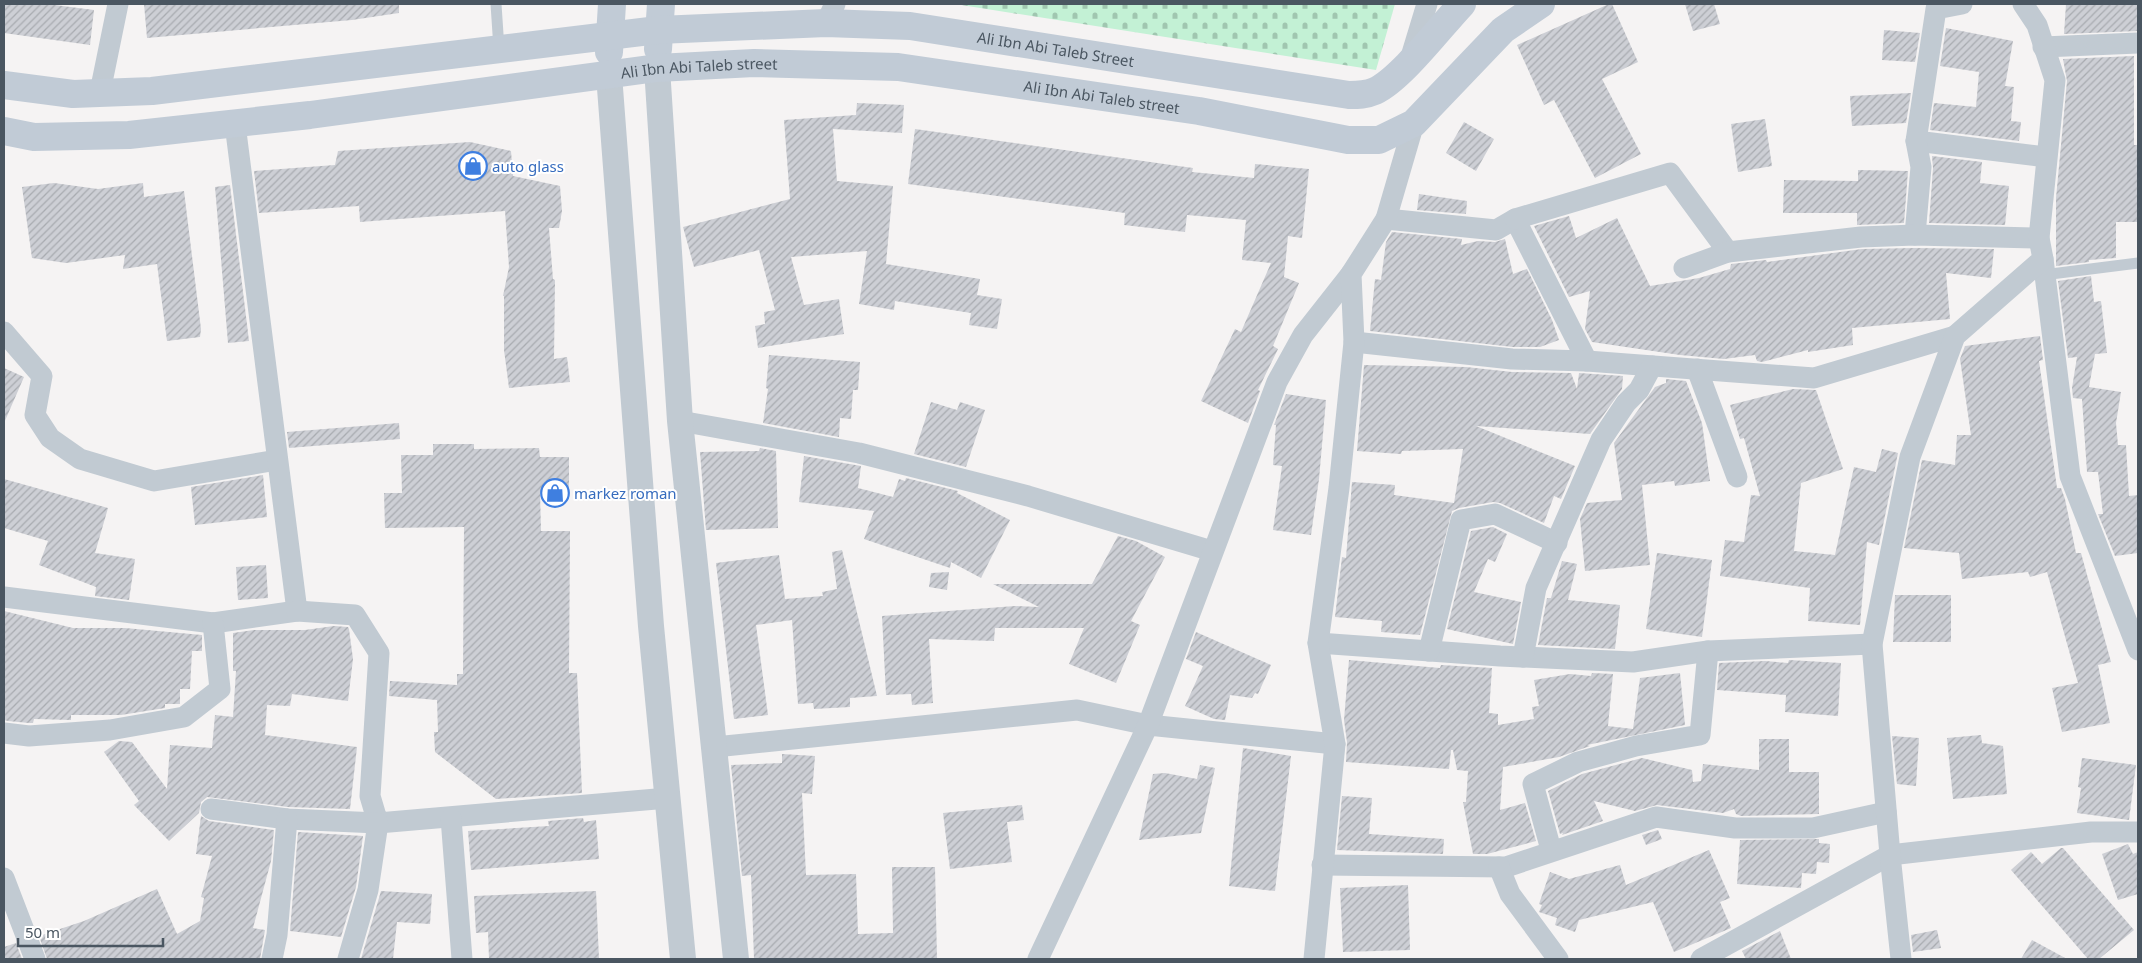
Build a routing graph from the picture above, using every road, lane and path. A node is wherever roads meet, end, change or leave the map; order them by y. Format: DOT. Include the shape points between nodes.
graph roads {
  1 [pos="118,4"];
  2 [pos="496,4"];
  3 [pos="612,4"];
  4 [pos="1426,4"];
  5 [pos="1462,4"];
  6 [pos="1541,4"];
  7 [pos="1962,4"];
  8 [pos="2023,4"];
  9 [pos="831,13"];
  10 [pos="659,17"];
  11 [pos="609,35"];
  12 [pos="2138,43"];
  13 [pos="2043,47"];
  14 [pos="498,50"];
  15 [pos="1409,63"];
  16 [pos="657,68"];
  17 [pos="609,75"];
  18 [pos="4,85"];
  19 [pos="100,92"];
  20 [pos="1414,123"];
  21 [pos="235,124"];
  22 [pos="4,131"];
  23 [pos="1916,141"];
  24 [pos="2046,157"];
  25 [pos="1386,218"];
  26 [pos="1515,219"];
  27 [pos="1915,235"];
  28 [pos="1728,252"];
  29 [pos="2041,257"];
  30 [pos="2138,263"];
  31 [pos="1684,268"];
  32 [pos="1351,274"];
  33 [pos="4,332"];
  34 [pos="1955,336"];
  35 [pos="1354,342"];
  36 [pos="1588,361"];
  37 [pos="1652,366"];
  38 [pos="1697,370"];
  39 [pos="680,421"];
  40 [pos="277,460"];
  41 [pos="1737,477"];
  42 [pos="1557,543"];
  43 [pos="1212,550"];
  44 [pos="4,597"];
  45 [pos="297,611"];
  46 [pos="213,623"];
  47 [pos="1318,643"];
  48 [pos="1872,644"];
  49 [pos="2138,650"];
  50 [pos="1429,651"];
  51 [pos="1708,651"];
  52 [pos="1522,657"];
  53 [pos="1148,726"];
  54 [pos="4,734"];
  55 [pos="1335,744"];
  56 [pos="715,748"];
  57 [pos="668,798"];
  58 [pos="211,809"];
  59 [pos="1886,812"];
  60 [pos="451,818"];
  61 [pos="287,819"];
  62 [pos="378,824"];
  63 [pos="2138,832"];
  64 [pos="1550,846"];
  65 [pos="1890,856"];
  66 [pos="1322,864"];
  67 [pos="1499,867"];
  68 [pos="5,886"];
  69 [pos="35,959"];
  70 [pos="272,959"];
  71 [pos="348,959"];
  72 [pos="462,959"];
  73 [pos="683,959"];
  74 [pos="736,959"];
  75 [pos="1038,959"];
  76 [pos="1314,959"];
  77 [pos="1558,959"];
  78 [pos="1701,959"];
  79 [pos="1901,959"];
  1 -- 19 [label="street"];
  2 -- 14 [label="lane"];
  3 -- 11 [label="main road"];
  4 -- 15 [label="street"];
  5 -- 15 [label="main road, Ali Ibn Abi Taleb Street"];
  6 -- 20 [label="main road, Ali Ibn Abi Taleb street" via="1503,30"];
  7 -- 23 [label="street" via="1936,9"];
  8 -- 13 [label="street" via="2037,25"];
  9 -- 10 [label="main road, Ali Ibn Abi Taleb Street"];
  9 -- 15 [label="main road, Ali Ibn Abi Taleb Street" via="1349,95 1364,95 1377,90"];
  10 -- 11 [label="main road, Ali Ibn Abi Taleb Street"];
  10 -- 16 [label="main road"];
  11 -- 14 [label="main road, Ali Ibn Abi Taleb Street"];
  11 -- 17 [label="main road"];
  12 -- 13 [label="street"];
  13 -- 24 [label="street" via="2055,80"];
  14 -- 19 [label="main road, Ali Ibn Abi Taleb Street" via="152,91"];
  16 -- 17 [label="main road, Ali Ibn Abi Taleb street"];
  16 -- 20 [label="main road, Ali Ibn Abi Taleb street" via="754,63 898,67 1199,111 1348,140 1379,140"];
  16 -- 39 [label="street"];
  17 -- 21 [label="main road, Ali Ibn Abi Taleb street"];
  17 -- 57 [label="street" via="651,626"];
  18 -- 19 [label="main road, Ali Ibn Abi Taleb Street" via="72,94"];
  20 -- 25 [label="street"];
  21 -- 22 [label="main road, Ali Ibn Abi Taleb street" via="129,136 34,136"];
  21 -- 40 [label="street"];
  23 -- 24 [label="street"];
  23 -- 27 [label="street" via="1921,167"];
  24 -- 29 [label="street"];
  25 -- 26 [label="street" via="1496,230"];
  25 -- 32 [label="street"];
  26 -- 28 [label="street" via="1670,173"];
  26 -- 36 [label="street"];
  27 -- 28 [label="street" via="1861,237"];
  27 -- 29 [label="street"];
  28 -- 31 [label="street"];
  29 -- 30 [label="lane"];
  29 -- 34 [label="street"];
  29 -- 49 [label="street" via="2070,476"];
  32 -- 35 [label="street"];
  32 -- 43 [label="street" via="1303,335 1277,382"];
  33 -- 40 [label="street" via="42,376 35,415 50,438 80,459 154,481"];
  34 -- 38 [label="street" via="1814,378"];
  34 -- 48 [label="street" via="1910,457"];
  35 -- 36 [label="street" via="1512,359"];
  35 -- 47 [label="street"];
  36 -- 37 [label="street"];
  37 -- 38 [label="street"];
  37 -- 42 [label="street" via="1640,390 1626,403 1601,440"];
  38 -- 41 [label="street"];
  39 -- 43 [label="street" via="859,453 1028,496"];
  39 -- 56 [label="street"];
  40 -- 45 [label="street"];
  42 -- 50 [label="street" via="1495,514 1460,520"];
  42 -- 52 [label="street" via="1536,588"];
  43 -- 53 [label="street"];
  44 -- 46 [label="street"];
  45 -- 46 [label="street"];
  45 -- 62 [label="street" via="355,615 379,654 370,796"];
  46 -- 54 [label="street" via="220,689 184,716 110,730 29,736"];
  47 -- 50 [label="street"];
  47 -- 55 [label="street"];
  48 -- 51 [label="street"];
  48 -- 59 [label="street"];
  50 -- 52 [label="street"];
  51 -- 52 [label="street" via="1633,662"];
  51 -- 64 [label="street" via="1700,735 1636,746 1578,762 1533,784"];
  53 -- 55 [label="street"];
  53 -- 56 [label="street" via="1077,710"];
  53 -- 75 [label="street"];
  55 -- 66 [label="street"];
  56 -- 74 [label="street"];
  57 -- 60 [label="street"];
  57 -- 73 [label="street"];
  58 -- 61 [label="street"];
  59 -- 65 [label="street"];
  59 -- 67 [label="street" via="1813,828 1735,828 1656,817"];
  60 -- 62 [label="street"];
  60 -- 72 [label="street"];
  61 -- 62 [label="street"];
  61 -- 70 [label="street"];
  62 -- 71 [label="street" via="368,890"];
  63 -- 65 [label="street" via="2091,832"];
  65 -- 78 [label="street"];
  65 -- 79 [label="street"];
  66 -- 67 [label="street"];
  66 -- 76 [label="street"];
  67 -- 77 [label="street" via="1510,894"];
  68 -- 69 [label="street"];
}
